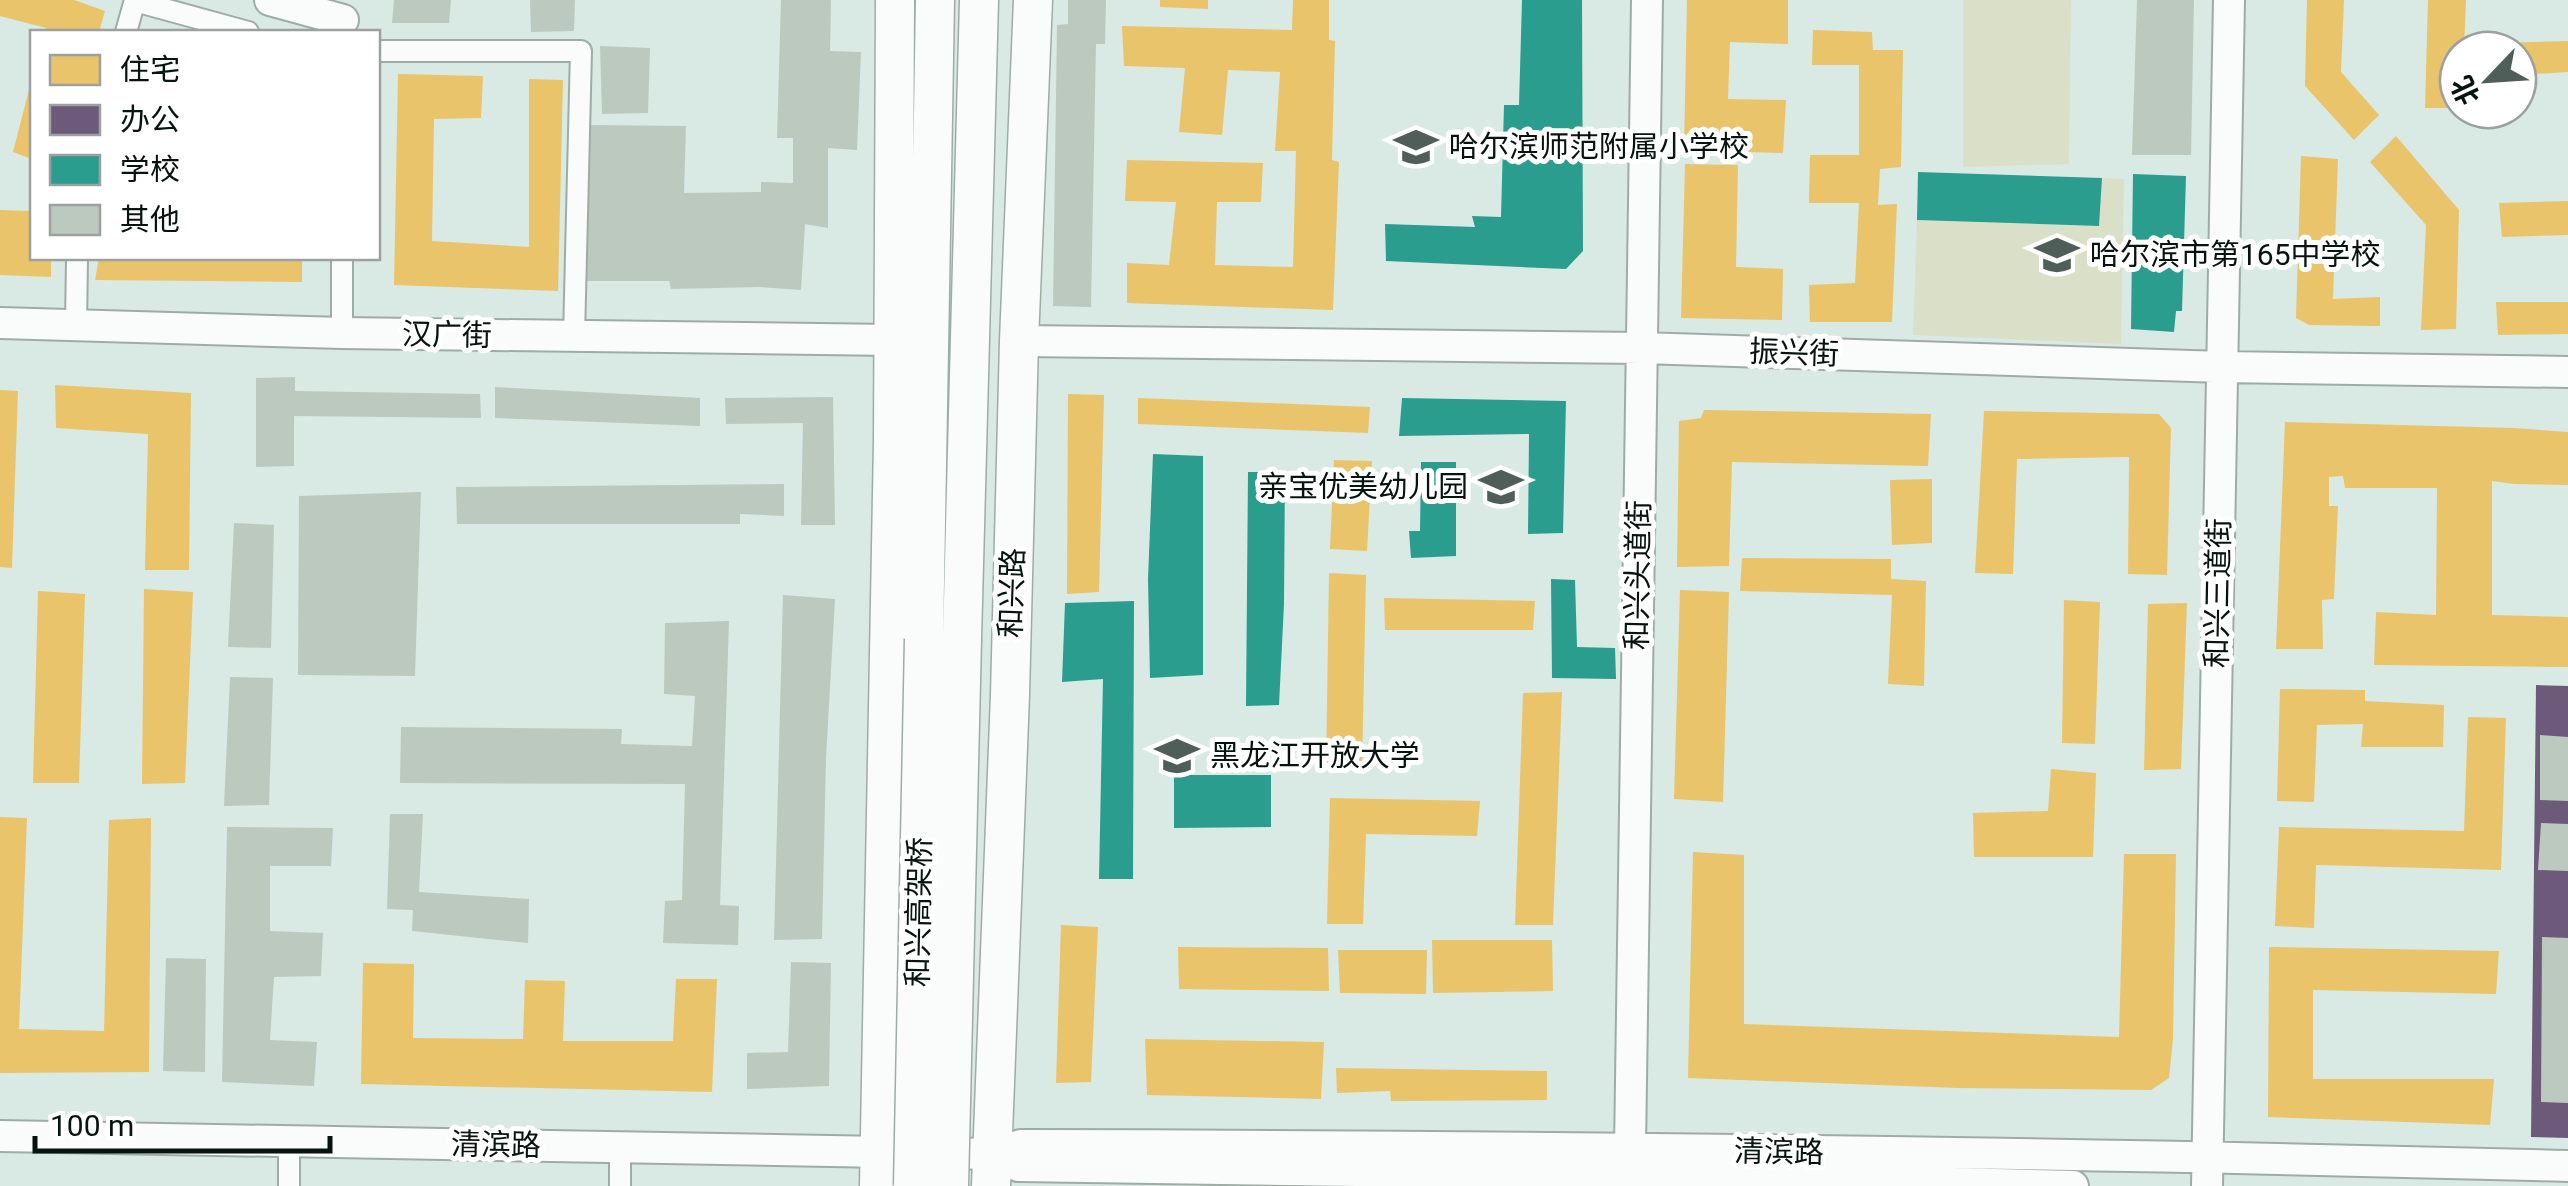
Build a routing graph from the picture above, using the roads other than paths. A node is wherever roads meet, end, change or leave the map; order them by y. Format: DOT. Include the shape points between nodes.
graph roads {
  1 [pos="135,0"];
  2 [pos="270,0"];
  3 [pos="895,0"];
  4 [pos="936,0"];
  5 [pos="979,0"];
  6 [pos="1033,0"];
  7 [pos="1646,0"];
  8 [pos="2230,0"];
  9 [pos="344,18"];
  10 [pos="127,30"];
  11 [pos="241,30"];
  12 [pos="380,50"];
  13 [pos="77,260"];
  14 [pos="342,260"];
  15 [pos="0,324"];
  16 [pos="76,326"];
  17 [pos="342,333"];
  18 [pos="574,337"];
  19 [pos="894,340"];
  20 [pos="1020,341"];
  21 [pos="1642,348"];
  22 [pos="2222,367"];
  23 [pos="2568,372"];
  24 [pos="968,426"];
  25 [pos="892,441"];
  26 [pos="924,639"];
  27 [pos="962,639"];
  28 [pos="1010,695"];
  29 [pos="0,1136"];
  30 [pos="289,1141"];
  31 [pos="620,1147"];
  32 [pos="1630,1149"];
  33 [pos="2568,1166"];
  34 [pos="879,1169"];
  35 [pos="992,1170"];
  36 [pos="2207,1172"];
  37 [pos="1350,1178"];
  38 [pos="289,1186"];
  39 [pos="620,1186"];
  40 [pos="914,1186"];
  41 [pos="949,1186"];
  42 [pos="2073,1186"];
  1 -- 10 [label="street"];
  1 -- 11 [label="street"];
  2 -- 9 [label="street"];
  3 -- 19 [label="highway"];
  4 -- 26 [label="highway"];
  5 -- 24 [label="highway, 和兴路"];
  6 -- 20 [label="highway, 和兴路"];
  7 -- 21 [label="street, 和兴头道街"];
  8 -- 22 [label="street, 和兴三道街"];
  12 -- 18 [label="street" via="581,51"];
  13 -- 16 [label="street"];
  14 -- 17 [label="street"];
  15 -- 16 [label="street, 汉广街"];
  16 -- 17 [label="street, 汉广街"];
  17 -- 18 [label="street, 汉广街"];
  18 -- 19 [label="street, 汉广街"];
  19 -- 25 [label="highway"];
  20 -- 21 [label="street, 振兴街"];
  20 -- 28 [label="highway, 和兴路"];
  21 -- 22 [label="street, 振兴街"];
  21 -- 32 [label="street, 和兴头道街"];
  22 -- 23 [label="street, 振兴街"];
  22 -- 36 [label="street, 和兴三道街"];
  24 -- 27 [label="highway, 和兴路"];
  24 -- 28 [label="highway"];
  25 -- 26 [label="highway"];
  25 -- 34 [label="highway"];
  26 -- 40 [label="highway, 和兴高架桥, bridge"];
  27 -- 41 [label="highway, 和兴高架桥, bridge"];
  28 -- 35 [label="highway, 和兴路"];
  29 -- 30 [label="street, 清滨路"];
  30 -- 31 [label="street, 清滨路"];
  30 -- 38 [label="street"];
  31 -- 34 [label="street, 清滨路"];
  31 -- 39 [label="street"];
  32 -- 35 [label="street, 清滨路" via="1021,1145"];
  32 -- 36 [label="street, 清滨路"];
  33 -- 36 [label="street, 清滨路"];
  34 -- 35 [label="street, 清滨路"];
  35 -- 37 [label="street, 清滨路"];
  37 -- 42 [label="street, 清滨路"];
}
